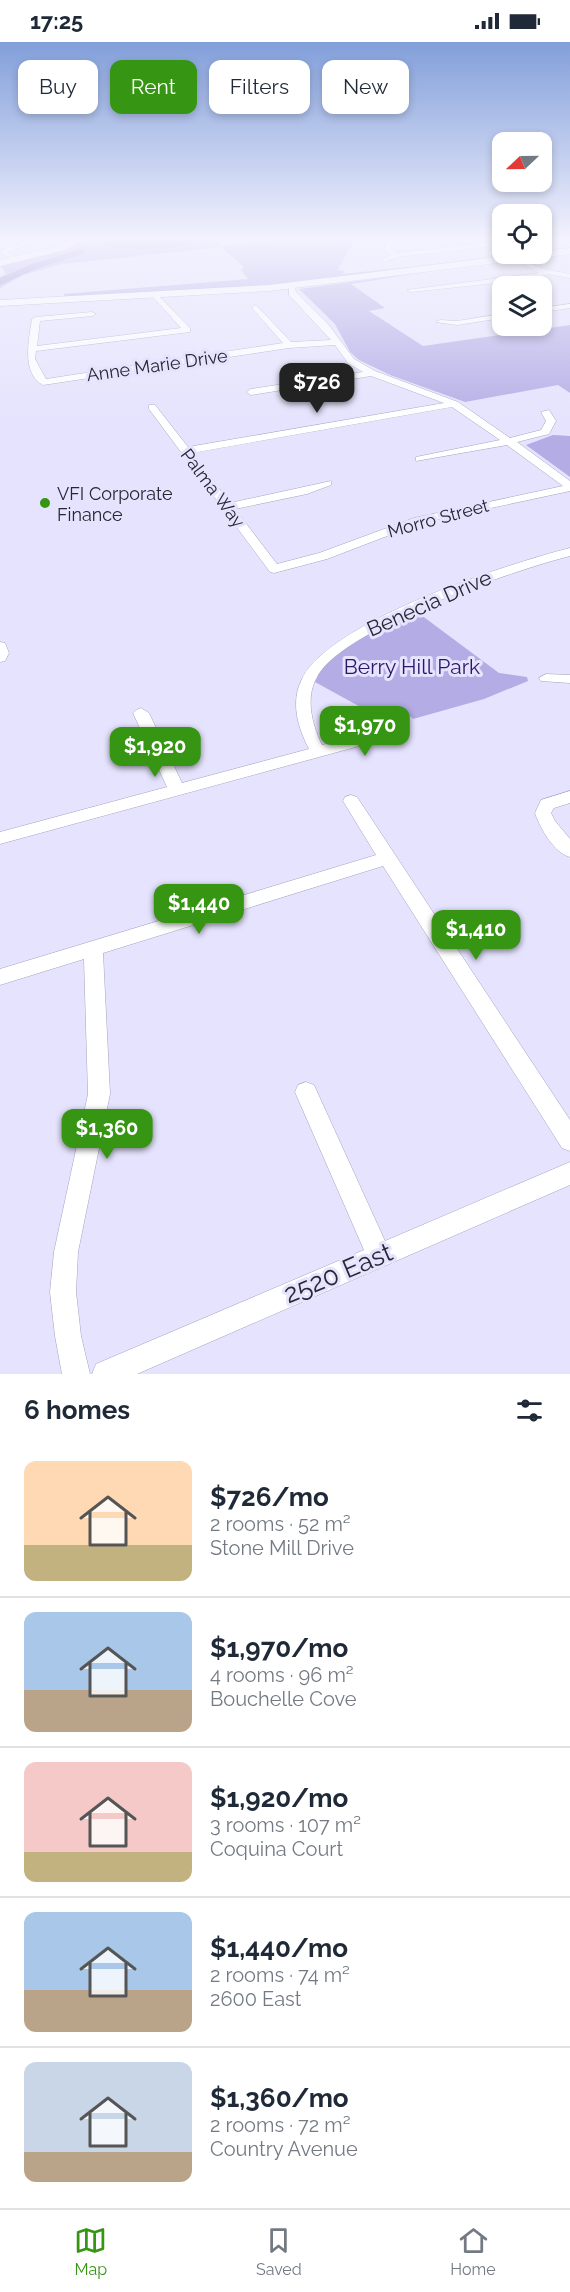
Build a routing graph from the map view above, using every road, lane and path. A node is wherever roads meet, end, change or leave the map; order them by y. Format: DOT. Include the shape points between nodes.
graph roads {
  1 [pos="16,302"];
  2 [pos="162,302"];
  3 [pos="302,302"];
  4 [pos="0,303"];
  5 [pos="552,304"];
  6 [pos="570,306"];
  7 [pos="256,307"];
  8 [pos="560,308"];
  9 [pos="478,309"];
  10 [pos="552,309"];
  11 [pos="92,314"];
  12 [pos="492,318"];
  13 [pos="440,322"];
  14 [pos="336,342"];
  15 [pos="289,345"];
  16 [pos="33,349"];
  17 [pos="372,373"];
  18 [pos="251,392"];
  19 [pos="455,404"];
  20 [pos="152,407"];
  21 [pos="546,412"];
  22 [pos="511,442"];
  23 [pos="185,451"];
  24 [pos="420,459"];
  25 [pos="327,483"];
  26 [pos="570,487"];
  27 [pos="227,507"];
  28 [pos="570,552"];
  29 [pos="274,569"];
  30 [pos="0,646"];
  31 [pos="0,658"];
  32 [pos="546,678"];
  33 [pos="570,680"];
  34 [pos="141,713"];
  35 [pos="394,724"];
  36 [pos="318,752"];
  37 [pos="177,790"];
  38 [pos="570,797"];
  39 [pos="351,801"];
  40 [pos="0,838"];
  41 [pos="570,851"];
  42 [pos="387,858"];
  43 [pos="93,949"];
  44 [pos="0,977"];
  45 [pos="306,1092"];
  46 [pos="570,1140"];
  47 [pos="570,1173"];
  48 [pos="379,1256"];
  49 [pos="76,1374"];
  50 [pos="106,1374"];
  1 -- 4 [label="main road"];
  2 -- 16 [label="street" via="187,330"];
  3 -- 14 [label="street"];
  5 -- 8 [label="street"];
  6 -- 8 [label="street"];
  7 -- 15 [label="street"];
  8 -- 10 [label="street"];
  9 -- 12 [label="street"];
  11 -- 16 [label="street, Anne Marie Drive" via="36,319"];
  12 -- 13 [label="street"];
  14 -- 15 [label="street, Anne Marie Drive"];
  14 -- 17 [label="street" via="345,356"];
  15 -- 16 [label="street, Anne Marie Drive" via="44,382 31,359"];
  17 -- 18 [label="street"];
  17 -- 19 [label="street"];
  19 -- 22 [label="street"];
  19 -- 23 [label="street"];
  20 -- 23 [label="street, Palma Way"];
  21 -- 22 [label="street" via="551,421 545,432"];
  22 -- 24 [label="street"];
  22 -- 26 [label="street"];
  23 -- 27 [label="street, Palma Way"];
  25 -- 27 [label="street" via="307,491"];
  26 -- 29 [label="street, Morro Street" via="418,520 323,556"];
  27 -- 29 [label="street, Palma Way"];
  28 -- 36 [label="street, Benecia Drive" via="478,579 330,652 309,678 304,694 306,727"];
  30 -- 31 [label="street"];
  32 -- 33 [label="street"];
  34 -- 37 [label="street"];
  35 -- 36 [label="street" via="369,738"];
  36 -- 37 [label="street"];
  37 -- 40 [label="street"];
  38 -- 41 [label="street" via="547,804 543,813"];
  39 -- 42 [label="street"];
  42 -- 43 [label="street"];
  42 -- 46 [label="street"];
  43 -- 44 [label="street"];
  43 -- 49 [label="street" via="99,1094 66,1252 63,1292"];
  45 -- 48 [label="street"];
  47 -- 48 [label="street, 2520 East"];
  48 -- 50 [label="street, 2520 East"];
}
